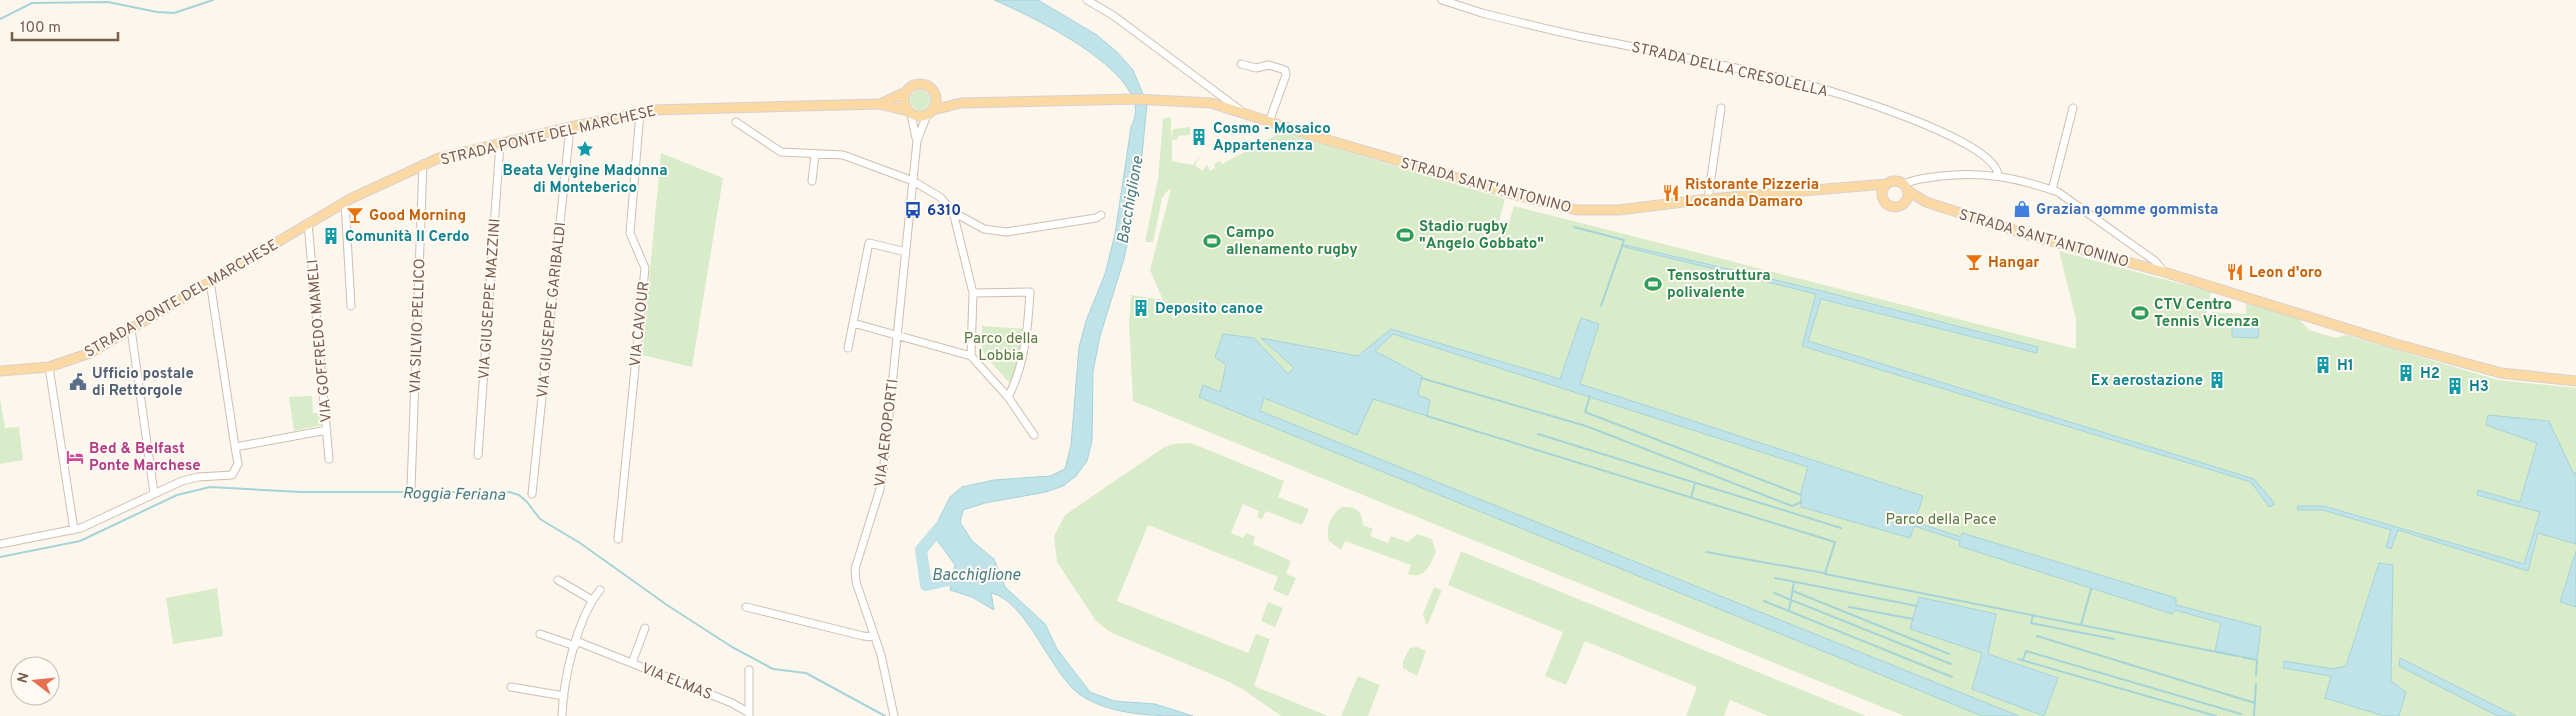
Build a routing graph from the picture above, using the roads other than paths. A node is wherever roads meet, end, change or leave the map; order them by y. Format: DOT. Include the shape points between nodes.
graph roads {
  1 [pos="1087,0"];
  2 [pos="1442,0"];
  3 [pos="1242,64"];
  4 [pos="906,92"];
  5 [pos="1215,92"];
  6 [pos="935,94"];
  7 [pos="961,103"];
  8 [pos="879,104"];
  9 [pos="1213,105"];
  10 [pos="1722,108"];
  11 [pos="2073,108"];
  12 [pos="1240,110"];
  13 [pos="640,112"];
  14 [pos="910,112"];
  15 [pos="930,112"];
  16 [pos="736,122"];
  17 [pos="1268,122"];
  18 [pos="570,127"];
  19 [pos="917,141"];
  20 [pos="500,143"];
  21 [pos="815,154"];
  22 [pos="423,164"];
  23 [pos="1998,175"];
  24 [pos="812,181"];
  25 [pos="913,181"];
  26 [pos="1886,184"];
  27 [pos="1858,186"];
  28 [pos="1906,188"];
  29 [pos="2052,190"];
  30 [pos="1708,199"];
  31 [pos="1883,200"];
  32 [pos="345,202"];
  33 [pos="1926,202"];
  34 [pos="1902,206"];
  35 [pos="953,212"];
  36 [pos="1101,215"];
  37 [pos="308,223"];
  38 [pos="906,252"];
  39 [pos="2164,272"];
  40 [pos="210,281"];
  41 [pos="973,293"];
  42 [pos="352,306"];
  43 [pos="853,323"];
  44 [pos="131,329"];
  45 [pos="898,336"];
  46 [pos="848,348"];
  47 [pos="971,356"];
  48 [pos="49,367"];
  49 [pos="0,370"];
  50 [pos="2576,381"];
  51 [pos="1008,397"];
  52 [pos="327,430"];
  53 [pos="1034,435"];
  54 [pos="235,447"];
  55 [pos="478,455"];
  56 [pos="329,459"];
  57 [pos="411,488"];
  58 [pos="154,493"];
  59 [pos="532,494"];
  60 [pos="74,530"];
  61 [pos="618,539"];
  62 [pos="0,544"];
  63 [pos="558,580"];
  64 [pos="600,590"];
  65 [pos="592,600"];
  66 [pos="746,607"];
  67 [pos="645,628"];
  68 [pos="540,634"];
  69 [pos="875,637"];
  70 [pos="575,644"];
  71 [pos="632,663"];
  72 [pos="749,670"];
  73 [pos="511,687"];
  74 [pos="564,696"];
  75 [pos="893,714"];
  76 [pos="749,715"];
  77 [pos="562,716"];
  1 -- 5 [label="street" via="1114,16"];
  2 -- 23 [label="street, STRADA DELLA CRESOLELLA" via="1482,13 1794,81 1856,98 1966,144 1990,160"];
  3 -- 17 [label="street" via="1256,68 1269,65 1285,70 1286,75"];
  4 -- 6 [label="main road, STRADA PONTE DEL MARCHESE" via="921,83 930,86"];
  4 -- 8 [label="main road, STRADA PONTE DEL MARCHESE"];
  4 -- 14 [label="main road" via="904,102"];
  5 -- 9 [label="street" via="1217,99"];
  5 -- 12 [label="street"];
  6 -- 7 [label="main road, STRADA PONTE DEL MARCHESE"];
  6 -- 15 [label="main road" via="937,102"];
  7 -- 9 [label="main road, STRADA PONTE DEL MARCHESE" via="1159,101"];
  7 -- 15 [label="main road, STRADA PONTE DEL MARCHESE"];
  8 -- 13 [label="main road, STRADA PONTE DEL MARCHESE" via="714,107"];
  8 -- 14 [label="main road, STRADA PONTE DEL MARCHESE"];
  9 -- 12 [label="main road, STRADA SANT'ANTONINO"];
  9 -- 17 [label="main road, STRADA SANT'ANTONINO"];
  10 -- 30 [label="street"];
  11 -- 29 [label="street"];
  12 -- 17 [label="main road, STRADA SANT'ANTONINO"];
  13 -- 18 [label="main road, STRADA PONTE DEL MARCHESE"];
  13 -- 61 [label="street, VIA CAVOUR" via="630,233 645,268"];
  14 -- 15 [label="main road, STRADA PONTE DEL MARCHESE" via="919,116"];
  14 -- 19 [label="street, VIA AEROPORTI"];
  15 -- 19 [label="street, VIA AEROPORTI"];
  16 -- 21 [label="street" via="781,152"];
  17 -- 30 [label="main road, STRADA SANT'ANTONINO" via="1577,210 1619,210"];
  18 -- 20 [label="main road, STRADA PONTE DEL MARCHESE"];
  18 -- 59 [label="street, VIA GIUSEPPE GARIBALDI"];
  19 -- 25 [label="street, VIA AEROPORTI"];
  20 -- 22 [label="main road, STRADA PONTE DEL MARCHESE"];
  20 -- 55 [label="street, VIA GIUSEPPE MAZZINI"];
  21 -- 24 [label="street"];
  21 -- 25 [label="street" via="843,155"];
  22 -- 32 [label="main road, STRADA PONTE DEL MARCHESE"];
  22 -- 57 [label="street, VIA SILVIO PELLICO"];
  23 -- 28 [label="street, STRADA SANT'ANTONINO" via="1968,173 1920,178"];
  23 -- 29 [label="street, STRADA SANT'ANTONINO"];
  25 -- 35 [label="street" via="940,197"];
  25 -- 38 [label="street, VIA AEROPORTI"];
  26 -- 27 [label="main road, STRADA SANT'ANTONINO"];
  26 -- 28 [label="main road, STRADA SANT'ANTONINO" via="1897,181"];
  26 -- 31 [label="main road"];
  27 -- 30 [label="main road, STRADA SANT'ANTONINO"];
  27 -- 31 [label="main road, STRADA SANT'ANTONINO"];
  28 -- 33 [label="main road, STRADA SANT'ANTONINO"];
  28 -- 34 [label="main road" via="1908,199"];
  29 -- 39 [label="street, STRADA SANT'ANTONINO" via="2155,261"];
  31 -- 34 [label="main road, STRADA SANT'ANTONINO" via="1889,206"];
  32 -- 37 [label="main road, STRADA PONTE DEL MARCHESE"];
  32 -- 42 [label="street"];
  33 -- 34 [label="main road, STRADA SANT'ANTONINO"];
  33 -- 39 [label="main road, STRADA SANT'ANTONINO" via="2077,250"];
  35 -- 36 [label="street" via="974,225 1006,232 1045,228"];
  35 -- 41 [label="street"];
  37 -- 40 [label="main road, STRADA PONTE DEL MARCHESE"];
  37 -- 52 [label="street, VIA GOFFREDO MAMELI"];
  38 -- 43 [label="street" via="870,243"];
  38 -- 45 [label="street, VIA AEROPORTI"];
  39 -- 50 [label="main road, STRADA SANT'ANTONINO" via="2314,320 2501,373"];
  40 -- 44 [label="main road, STRADA PONTE DEL MARCHESE"];
  40 -- 54 [label="street"];
  41 -- 47 [label="street"];
  41 -- 51 [label="street" via="1030,292 1028,331 1015,383"];
  43 -- 45 [label="street"];
  43 -- 46 [label="street"];
  44 -- 48 [label="main road, STRADA PONTE DEL MARCHESE" via="90,353"];
  44 -- 58 [label="street"];
  45 -- 47 [label="street"];
  45 -- 69 [label="street, VIA AEROPORTI" via="880,489 855,569 856,582"];
  47 -- 51 [label="street"];
  48 -- 49 [label="main road, STRADA PONTE DEL MARCHESE"];
  48 -- 60 [label="street"];
  51 -- 53 [label="street"];
  52 -- 54 [label="street"];
  52 -- 56 [label="street, VIA GOFFREDO MAMELI"];
  54 -- 58 [label="street" via="238,464 232,475 190,478"];
  58 -- 60 [label="street"];
  60 -- 62 [label="street"];
  63 -- 65 [label="street"];
  64 -- 65 [label="street"];
  65 -- 70 [label="street"];
  66 -- 69 [label="street"];
  67 -- 71 [label="street, VIA ELMAS"];
  68 -- 70 [label="street, VIA ELMAS"];
  69 -- 75 [label="street, VIA AEROPORTI"];
  70 -- 71 [label="street, VIA ELMAS"];
  70 -- 74 [label="street"];
  71 -- 76 [label="street, VIA ELMAS" via="732,703"];
  72 -- 76 [label="street, VIA ELMAS"];
  73 -- 74 [label="street"];
  74 -- 77 [label="street"];
}
